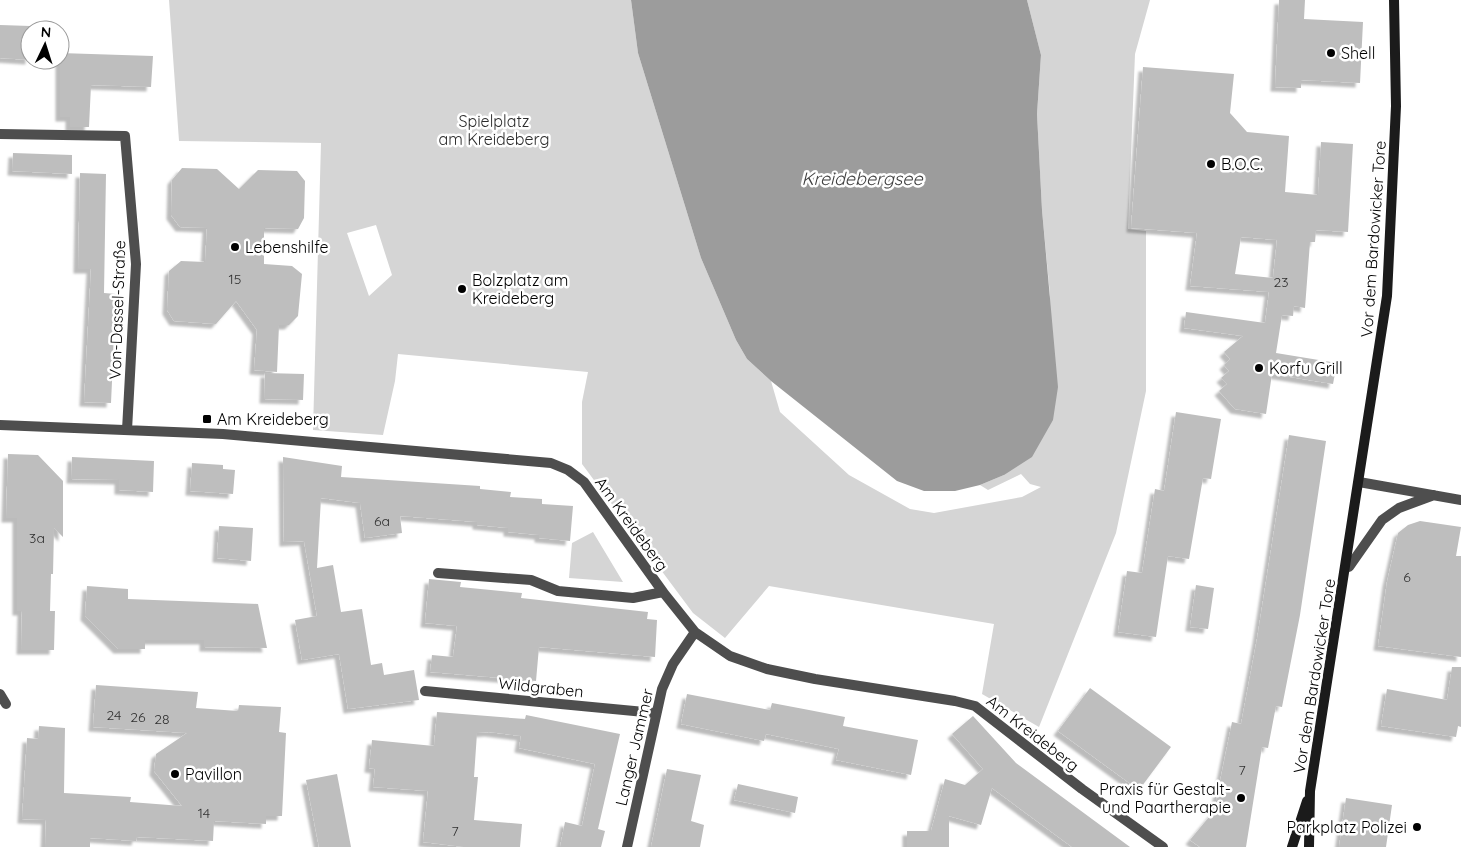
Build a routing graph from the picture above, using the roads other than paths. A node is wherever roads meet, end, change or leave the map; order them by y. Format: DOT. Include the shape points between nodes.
graph roads {
  1 [pos="1394,0"];
  2 [pos="0,134"];
  3 [pos="0,425"];
  4 [pos="127,430"];
  5 [pos="1359,482"];
  6 [pos="1434,495"];
  7 [pos="1461,500"];
  8 [pos="1346,567"];
  9 [pos="438,573"];
  10 [pos="663,592"];
  11 [pos="695,632"];
  12 [pos="424,691"];
  13 [pos="0,694"];
  14 [pos="6,704"];
  15 [pos="655,714"];
  16 [pos="1310,791"];
  17 [pos="627,847"];
  18 [pos="1164,847"];
  19 [pos="1292,847"];
  20 [pos="1309,847"];
  1 -- 5 [label="main road, Vor dem Bardowicker Tore" via="1395,124 1387,296"];
  2 -- 4 [label="street, Von-Dassel-Straße" via="125,136 136,264"];
  3 -- 4 [label="street, Am Kreideberg"];
  4 -- 10 [label="street, Am Kreideberg" via="223,434 551,463 584,482"];
  5 -- 6 [label="street"];
  5 -- 8 [label="main road, Vor dem Bardowicker Tore"];
  6 -- 7 [label="street"];
  6 -- 8 [label="street, Vor dem Bardowicker Tore" via="1398,508 1382,520"];
  8 -- 16 [label="main road, Vor dem Bardowicker Tore"];
  9 -- 10 [label="street" via="531,580 558,592 633,598"];
  10 -- 11 [label="street, Am Kreideberg"];
  11 -- 15 [label="street, Langer Jammer" via="673,664"];
  11 -- 18 [label="street, Am Kreideberg" via="730,656 767,669 975,706 1082,789"];
  12 -- 15 [label="street, Wildgraben"];
  13 -- 14 [label="street"];
  15 -- 17 [label="street, Langer Jammer"];
  16 -- 19 [label="main road, Vor dem Bardowicker Tore"];
  16 -- 20 [label="main road, Vor dem Bardowicker Tore"];
}
